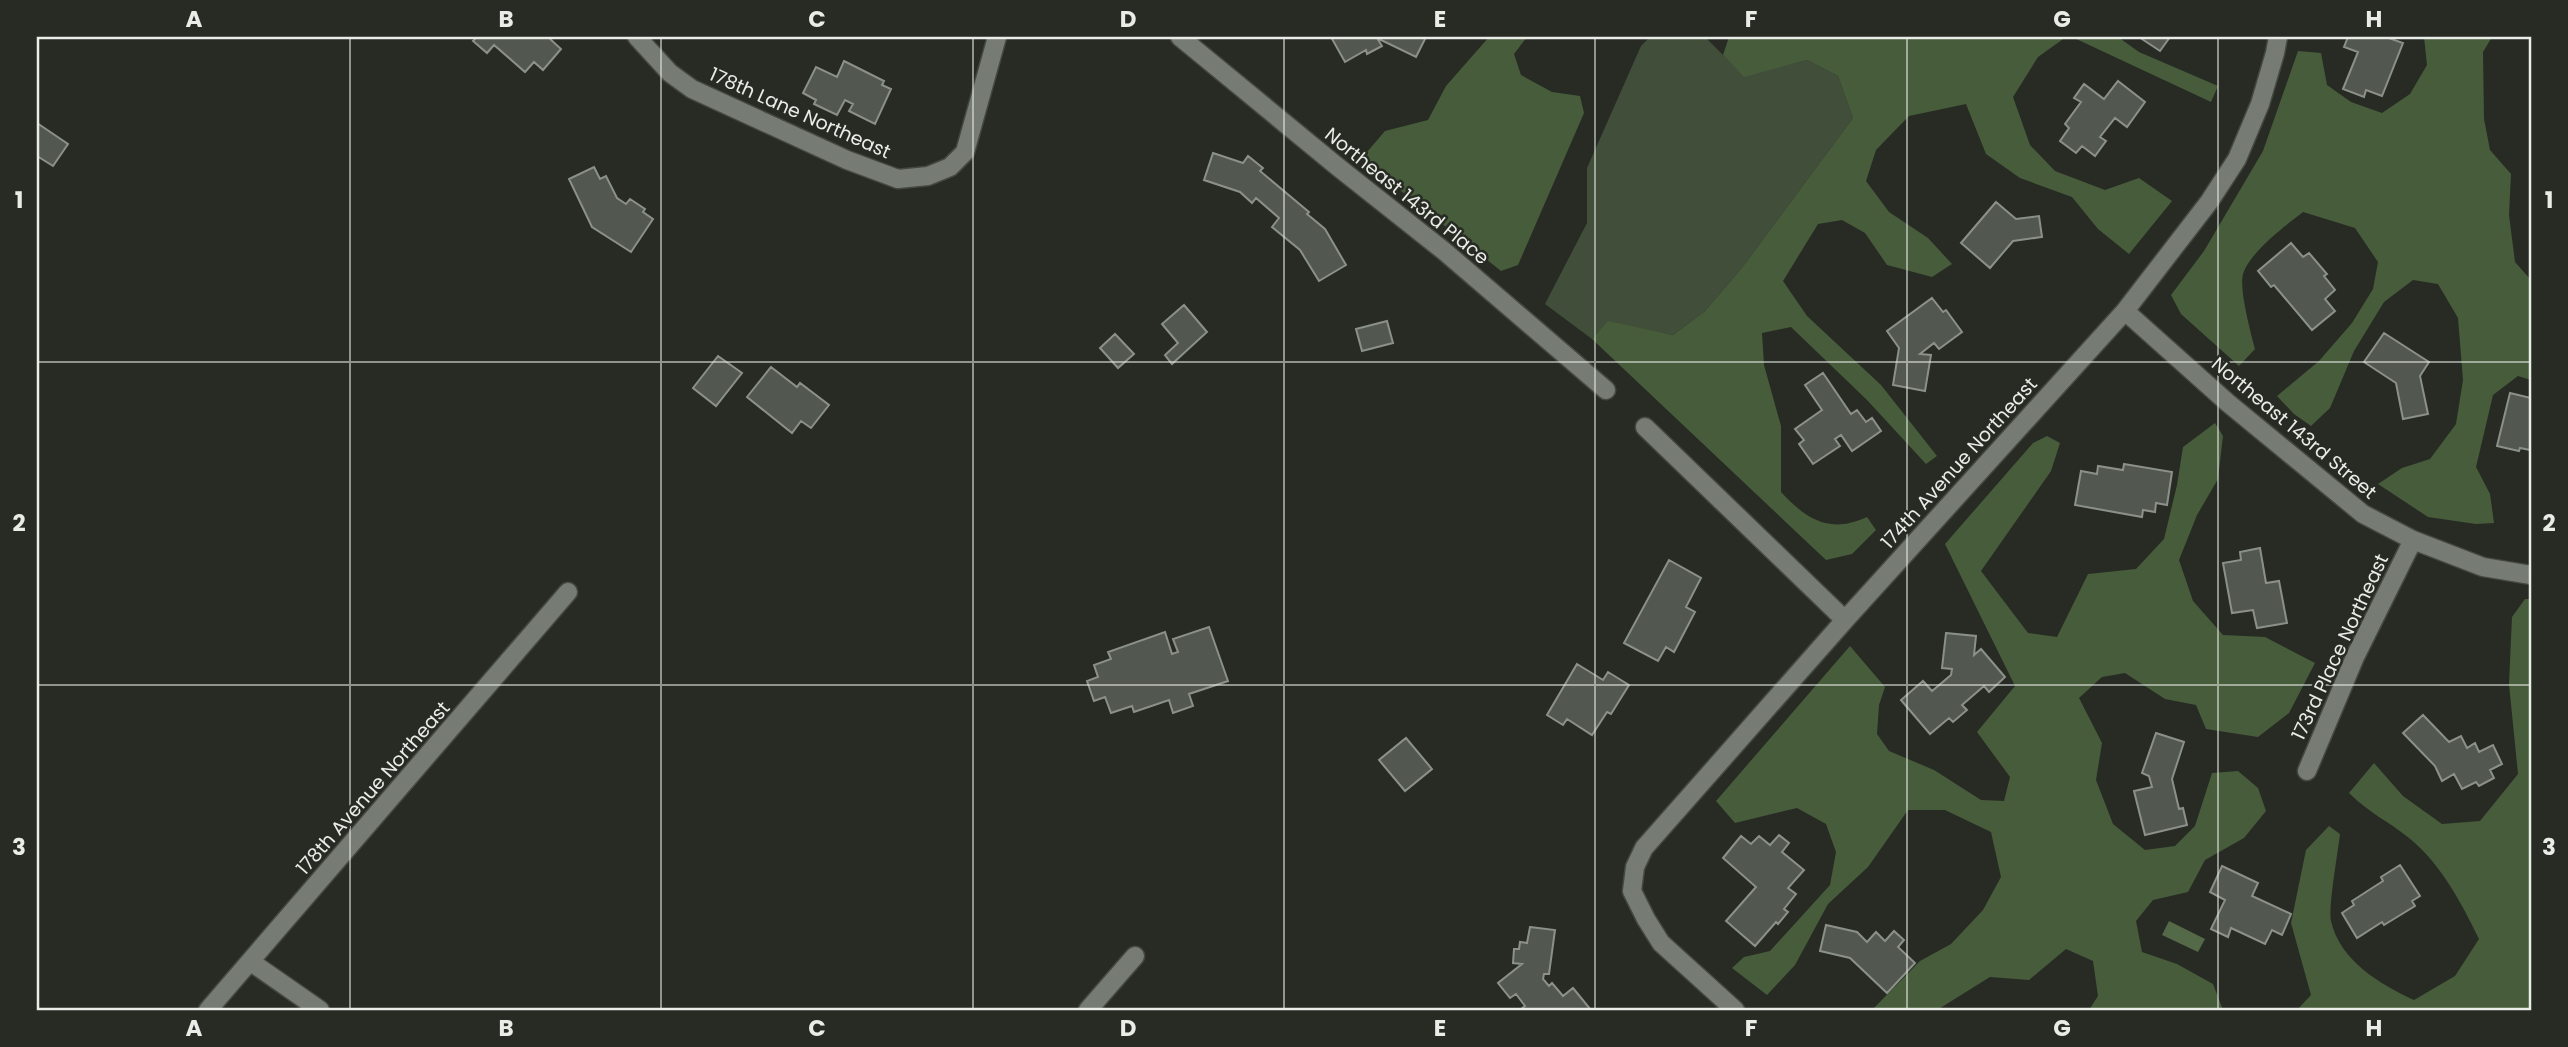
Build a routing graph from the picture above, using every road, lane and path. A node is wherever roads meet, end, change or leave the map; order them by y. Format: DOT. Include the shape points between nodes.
graph roads {
  1 [pos="637,37"];
  2 [pos="997,37"];
  3 [pos="1180,37"];
  4 [pos="2278,37"];
  5 [pos="2126,311"];
  6 [pos="1606,390"];
  7 [pos="1644,427"];
  8 [pos="2413,540"];
  9 [pos="2531,575"];
  10 [pos="568,592"];
  11 [pos="1845,620"];
  12 [pos="2307,772"];
  13 [pos="1135,956"];
  14 [pos="251,962"];
  15 [pos="208,1010"];
  16 [pos="320,1010"];
  17 [pos="1088,1010"];
  18 [pos="1735,1010"];
  1 -- 2 [label="street, 178th Lane Northeast" via="692,89 898,179 928,176 950,167 965,152"];
  3 -- 6 [label="street, Northeast 143rd Place" via="1444,251"];
  4 -- 5 [label="street, 174th Avenue Northeast" via="2260,104 2237,159"];
  5 -- 8 [label="street, Northeast 143rd Street" via="2362,514"];
  5 -- 11 [label="street, 174th Avenue Northeast"];
  7 -- 11 [label="street"];
  8 -- 9 [label="street, Northeast 143rd Street" via="2483,567"];
  8 -- 12 [label="street, 173rd Place Northeast" via="2355,657"];
  10 -- 14 [label="street, 178th Avenue Northeast"];
  11 -- 18 [label="street, 174th Avenue Northeast" via="1644,848 1635,867 1632,891 1661,943"];
  13 -- 17 [label="street"];
  14 -- 15 [label="street, 178th Avenue Northeast"];
  14 -- 16 [label="street"];
}
